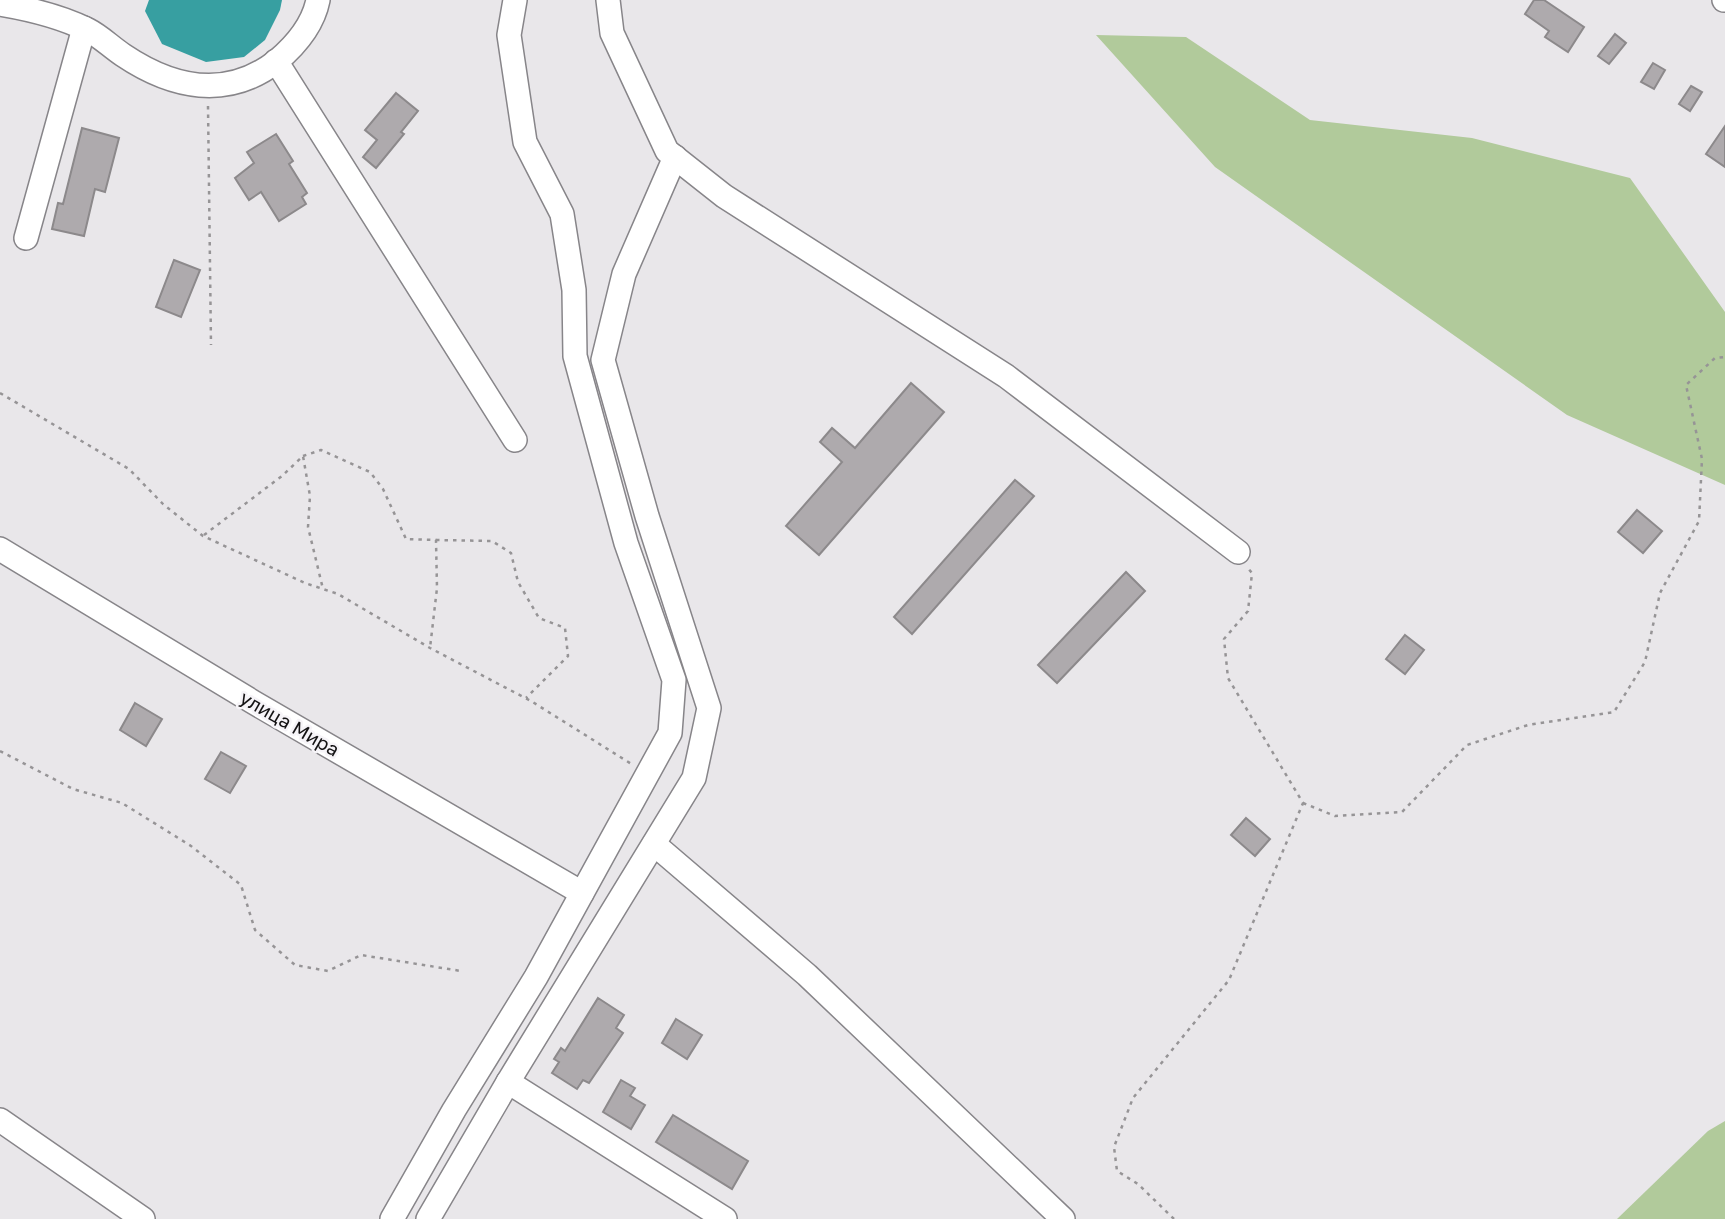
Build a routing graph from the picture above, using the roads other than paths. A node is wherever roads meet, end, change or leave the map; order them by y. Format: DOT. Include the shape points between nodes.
graph roads {
  1 [pos="318,0"];
  2 [pos="515,0"];
  3 [pos="608,0"];
  4 [pos="0,4"];
  5 [pos="84,28"];
  6 [pos="276,61"];
  7 [pos="675,157"];
  8 [pos="26,238"];
  9 [pos="515,440"];
  10 [pos="0,549"];
  11 [pos="1238,552"];
  12 [pos="654,844"];
  13 [pos="582,893"];
  14 [pos="508,1082"];
  15 [pos="0,1120"];
  16 [pos="143,1219"];
  17 [pos="392,1219"];
  18 [pos="428,1219"];
  19 [pos="725,1219"];
  20 [pos="1063,1219"];
  1 -- 6 [label="street" via="315,16"];
  2 -- 13 [label="street" via="509,35 525,142 562,214 574,290 575,356 626,543 674,680 670,733"];
  3 -- 7 [label="street" via="612,33 667,151"];
  4 -- 5 [label="street"];
  5 -- 6 [label="street" via="152,72 190,85 233,83"];
  5 -- 8 [label="street"];
  6 -- 9 [label="street"];
  7 -- 11 [label="street" via="724,196 1006,376"];
  7 -- 12 [label="street" via="624,274 603,360 709,708 694,778"];
  10 -- 13 [label="street, улица Мира"];
  12 -- 14 [label="street"];
  12 -- 20 [label="street" via="807,975"];
  13 -- 17 [label="street"];
  14 -- 18 [label="street"];
  14 -- 19 [label="street"];
  15 -- 16 [label="street"];
}
